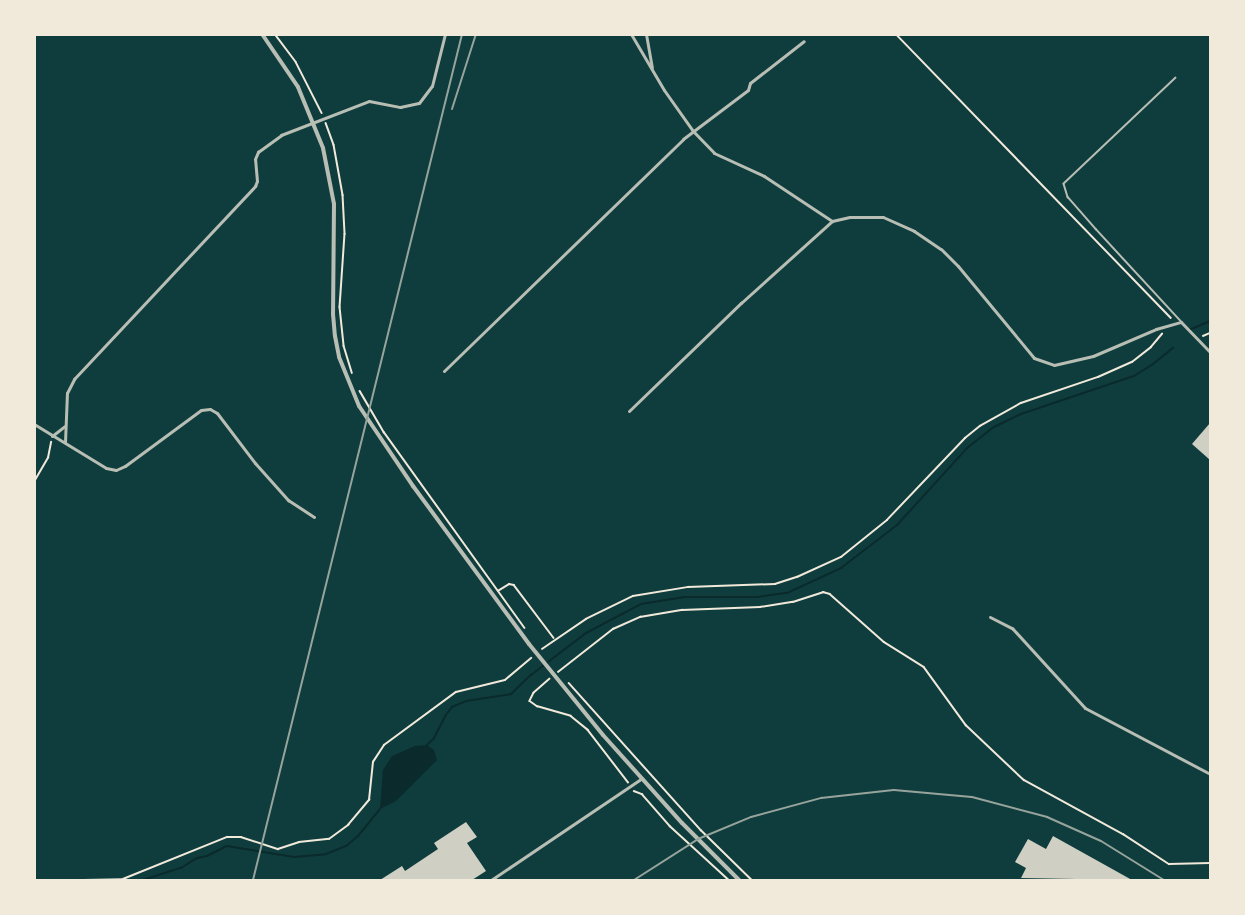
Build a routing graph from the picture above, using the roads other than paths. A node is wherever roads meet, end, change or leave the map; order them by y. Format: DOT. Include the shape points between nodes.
graph roads {
  1 [pos="262,34"];
  2 [pos="445,34"];
  3 [pos="631,34"];
  4 [pos="646,34"];
  5 [pos="804,41"];
  6 [pos="653,72"];
  7 [pos="1176,78"];
  8 [pos="315,123"];
  9 [pos="693,131"];
  10 [pos="832,221"];
  11 [pos="1181,322"];
  12 [pos="1210,352"];
  13 [pos="444,371"];
  14 [pos="629,411"];
  15 [pos="34,424"];
  16 [pos="65,426"];
  17 [pos="52,436"];
  18 [pos="66,442"];
  19 [pos="314,517"];
  20 [pos="990,616"];
  21 [pos="1210,774"];
  22 [pos="642,778"];
  23 [pos="491,880"];
  24 [pos="739,880"];
  1 -- 8 [label="street" via="298,87"];
  2 -- 8 [label="street" via="432,86 418,103 400,107 369,101"];
  3 -- 6 [label="street"];
  4 -- 6 [label="street"];
  5 -- 9 [label="street"];
  6 -- 9 [label="street"];
  7 -- 11 [label="lane" via="1064,184 1068,197"];
  8 -- 16 [label="street" via="281,135 258,152 255,186 74,378 67,393"];
  8 -- 22 [label="street" via="331,180 335,228 333,314 339,357 348,383 370,424 492,595 561,685"];
  9 -- 10 [label="street" via="714,153 764,176"];
  9 -- 13 [label="street"];
  10 -- 11 [label="street" via="883,217 941,249 1025,350 1044,364 1093,356"];
  10 -- 14 [label="street"];
  11 -- 12 [label="street"];
  15 -- 17 [label="street"];
  16 -- 17 [label="street"];
  16 -- 18 [label="street"];
  17 -- 18 [label="street"];
  18 -- 19 [label="street" via="106,468 116,470 201,410 210,409 218,413 288,500"];
  20 -- 21 [label="street" via="1012,628 1085,708"];
  22 -- 23 [label="street"];
  22 -- 24 [label="street"];
}
